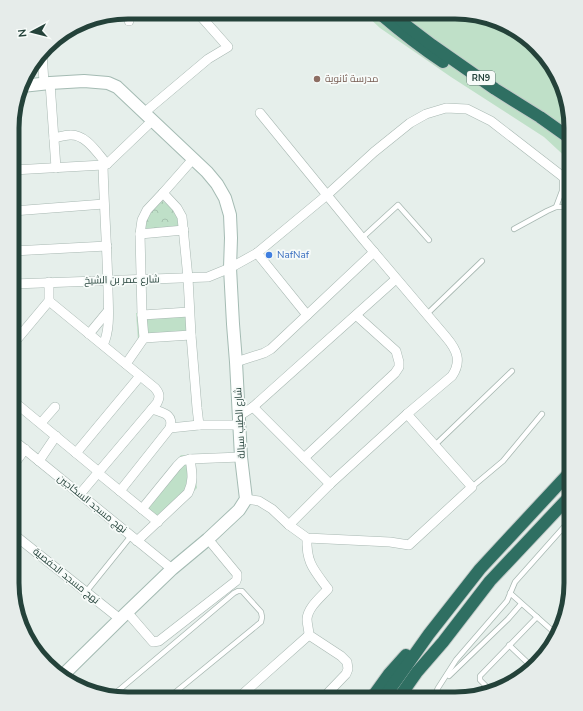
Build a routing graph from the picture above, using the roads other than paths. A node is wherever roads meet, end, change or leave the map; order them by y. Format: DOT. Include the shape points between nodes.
graph roads {
  1 [pos="204,19"];
  2 [pos="386,19"];
  3 [pos="400,19"];
  4 [pos="43,59"];
  5 [pos="47,83"];
  6 [pos="28,85"];
  7 [pos="495,88"];
  8 [pos="260,113"];
  9 [pos="148,116"];
  10 [pos="564,134"];
  11 [pos="54,138"];
  12 [pos="193,159"];
  13 [pos="105,164"];
  14 [pos="56,168"];
  15 [pos="19,170"];
  16 [pos="562,176"];
  17 [pos="163,193"];
  18 [pos="327,195"];
  19 [pos="104,204"];
  20 [pos="556,207"];
  21 [pos="564,207"];
  22 [pos="19,211"];
  23 [pos="514,229"];
  24 [pos="184,230"];
  25 [pos="140,234"];
  26 [pos="362,238"];
  27 [pos="429,240"];
  28 [pos="107,246"];
  29 [pos="19,251"];
  30 [pos="374,252"];
  31 [pos="257,253"];
  32 [pos="482,261"];
  33 [pos="230,268"];
  34 [pos="188,278"];
  35 [pos="396,279"];
  36 [pos="108,280"];
  37 [pos="142,280"];
  38 [pos="49,282"];
  39 [pos="19,284"];
  40 [pos="49,301"];
  41 [pos="108,312"];
  42 [pos="190,312"];
  43 [pos="427,314"];
  44 [pos="142,315"];
  45 [pos="307,315"];
  46 [pos="356,316"];
  47 [pos="88,334"];
  48 [pos="191,335"];
  49 [pos="19,336"];
  50 [pos="144,338"];
  51 [pos="103,345"];
  52 [pos="236,362"];
  53 [pos="126,364"];
  54 [pos="512,371"];
  55 [pos="140,376"];
  56 [pos="19,406"];
  57 [pos="55,407"];
  58 [pos="253,407"];
  59 [pos="152,409"];
  60 [pos="407,414"];
  61 [pos="542,414"];
  62 [pos="239,420"];
  63 [pos="41,424"];
  64 [pos="199,425"];
  65 [pos="170,428"];
  66 [pos="56,436"];
  67 [pos="19,444"];
  68 [pos="435,445"];
  69 [pos="25,449"];
  70 [pos="76,453"];
  71 [pos="241,457"];
  72 [pos="19,458"];
  73 [pos="304,458"];
  74 [pos="190,459"];
  75 [pos="39,461"];
  76 [pos="99,472"];
  77 [pos="564,474"];
  78 [pos="564,479"];
  79 [pos="330,484"];
  80 [pos="472,487"];
  81 [pos="120,491"];
  82 [pos="553,491"];
  83 [pos="80,494"];
  84 [pos="246,499"];
  85 [pos="564,502"];
  86 [pos="142,509"];
  87 [pos="158,522"];
  88 [pos="290,525"];
  89 [pos="564,527"];
  90 [pos="134,538"];
  91 [pos="208,538"];
  92 [pos="307,538"];
  93 [pos="19,539"];
  94 [pos="172,569"];
  95 [pos="86,592"];
  96 [pos="510,593"];
  97 [pos="522,604"];
  98 [pos="123,615"];
  99 [pos="537,617"];
  100 [pos="553,631"];
  101 [pos="429,634"];
  102 [pos="309,635"];
  103 [pos="443,642"];
  104 [pos="510,645"];
  105 [pos="528,663"];
  106 [pos="66,672"];
  107 [pos="443,681"];
  108 [pos="487,687"];
  109 [pos="117,691"];
  110 [pos="176,692"];
  111 [pos="245,692"];
  112 [pos="329,692"];
  113 [pos="376,692"];
  114 [pos="388,692"];
  115 [pos="403,692"];
  116 [pos="413,692"];
  117 [pos="437,692"];
  1 -- 9 [label="street" via="228,47 208,59"];
  2 -- 7 [label="highway" via="426,51 454,69"];
  3 -- 7 [label="highway, RN9"];
  4 -- 5 [label="street"];
  5 -- 6 [label="street, شارع الطيب سيالة"];
  5 -- 9 [label="street, شارع الطيب سيالة" via="108,83 117,87"];
  5 -- 11 [label="street"];
  7 -- 10 [label="highway, RN9"];
  8 -- 18 [label="street"];
  9 -- 12 [label="street, شارع الطيب سيالة"];
  9 -- 13 [label="street"];
  11 -- 13 [label="street" via="70,135 84,139"];
  11 -- 14 [label="street"];
  12 -- 17 [label="street"];
  12 -- 33 [label="street, شارع الطيب سيالة" via="217,184 225,198 230,216"];
  13 -- 14 [label="street"];
  13 -- 19 [label="street"];
  14 -- 15 [label="street"];
  16 -- 18 [label="street, شارع عمر بن الشيخ" via="490,121 467,109 446,108 426,114 410,123"];
  16 -- 20 [label="lane" via="562,191"];
  17 -- 24 [label="street" via="177,208 182,217"];
  17 -- 25 [label="street" via="142,220"];
  18 -- 26 [label="street"];
  18 -- 31 [label="street, شارع عمر بن الشيخ"];
  19 -- 22 [label="street"];
  19 -- 28 [label="street"];
  20 -- 21 [label="lane"];
  20 -- 23 [label="lane"];
  24 -- 25 [label="street"];
  24 -- 34 [label="street"];
  25 -- 37 [label="street"];
  26 -- 27 [label="lane" via="398,205"];
  26 -- 30 [label="street"];
  28 -- 29 [label="street"];
  28 -- 36 [label="street"];
  30 -- 35 [label="street"];
  30 -- 45 [label="street"];
  31 -- 33 [label="street, شارع عمر بن الشيخ"];
  31 -- 45 [label="street"];
  32 -- 43 [label="lane"];
  33 -- 34 [label="street, شارع عمر بن الشيخ" via="208,277"];
  33 -- 52 [label="street, شارع الطيب سيالة"];
  34 -- 37 [label="street, شارع عمر بن الشيخ"];
  34 -- 42 [label="street"];
  35 -- 43 [label="street"];
  35 -- 46 [label="street"];
  36 -- 37 [label="street, شارع عمر بن الشيخ"];
  36 -- 38 [label="street, شارع عمر بن الشيخ"];
  36 -- 41 [label="street"];
  37 -- 44 [label="street"];
  38 -- 39 [label="street, شارع عمر بن الشيخ"];
  38 -- 40 [label="street"];
  40 -- 47 [label="street"];
  40 -- 49 [label="street"];
  41 -- 47 [label="street"];
  41 -- 51 [label="street" via="108,332"];
  42 -- 44 [label="street"];
  42 -- 48 [label="street"];
  43 -- 60 [label="street" via="456,351 457,369"];
  44 -- 50 [label="street"];
  45 -- 52 [label="street" via="271,349"];
  46 -- 58 [label="street"];
  46 -- 73 [label="street" via="396,351 399,368"];
  47 -- 51 [label="street"];
  48 -- 50 [label="street"];
  48 -- 64 [label="street"];
  50 -- 53 [label="street"];
  51 -- 53 [label="street"];
  52 -- 62 [label="street, شارع الطيب سيالة"];
  53 -- 55 [label="street"];
  54 -- 68 [label="lane"];
  55 -- 59 [label="street" via="159,392 157,403"];
  55 -- 70 [label="street"];
  56 -- 63 [label="street"];
  57 -- 63 [label="street"];
  58 -- 62 [label="street"];
  58 -- 73 [label="street"];
  59 -- 65 [label="street" via="169,416"];
  59 -- 76 [label="street"];
  60 -- 68 [label="street"];
  60 -- 79 [label="street"];
  61 -- 80 [label="lane" via="503,460"];
  62 -- 64 [label="street"];
  62 -- 71 [label="street, شارع الطيب سيالة"];
  63 -- 66 [label="street"];
  64 -- 65 [label="street"];
  65 -- 81 [label="street"];
  66 -- 70 [label="street"];
  66 -- 75 [label="street"];
  67 -- 69 [label="street, نهج مسجد السكاجين"];
  68 -- 80 [label="street"];
  69 -- 72 [label="street"];
  69 -- 75 [label="street, نهج مسجد السكاجين"];
  70 -- 76 [label="street"];
  71 -- 74 [label="street"];
  71 -- 84 [label="street, شارع الطيب سيالة"];
  73 -- 79 [label="street"];
  74 -- 86 [label="street" via="177,466"];
  74 -- 87 [label="street" via="192,479 188,493"];
  75 -- 83 [label="street, نهج مسجد السكاجين"];
  76 -- 81 [label="street"];
  76 -- 83 [label="street"];
  77 -- 82 [label="highway"];
  78 -- 82 [label="highway"];
  79 -- 88 [label="street"];
  80 -- 92 [label="street" via="409,545"];
  81 -- 86 [label="street"];
  82 -- 101 [label="highway" via="480,569"];
  83 -- 90 [label="street, نهج مسجد السكاجين"];
  84 -- 88 [label="street" via="260,500"];
  84 -- 91 [label="street" via="239,510"];
  85 -- 103 [label="highway" via="490,581"];
  86 -- 87 [label="street"];
  87 -- 90 [label="street"];
  88 -- 92 [label="street"];
  89 -- 96 [label="lane" via="515,582"];
  90 -- 94 [label="street, نهج مسجد السكاجين"];
  90 -- 95 [label="lane"];
  91 -- 94 [label="street"];
  91 -- 98 [label="street, نهج مسجد الحفصية" via="237,574 236,581 156,642"];
  92 -- 102 [label="street" via="312,568 328,589 309,611"];
  93 -- 95 [label="street, نهج مسجد الحفصية"];
  94 -- 98 [label="street"];
  95 -- 98 [label="street, نهج مسجد الحفصية"];
  96 -- 97 [label="lane"];
  96 -- 107 [label="lane" via="507,601 456,660"];
  97 -- 99 [label="lane"];
  97 -- 107 [label="lane"];
  98 -- 106 [label="street"];
  99 -- 100 [label="lane"];
  99 -- 104 [label="lane"];
  101 -- 113 [label="highway" via="409,652"];
  101 -- 114 [label="highway"];
  102 -- 111 [label="street"];
  102 -- 112 [label="street" via="347,662 346,674"];
  103 -- 115 [label="highway"];
  103 -- 116 [label="highway"];
  104 -- 105 [label="lane"];
  104 -- 108 [label="lane" via="480,676"];
  107 -- 117 [label="lane"];
  109 -- 110 [label="lane" via="234,593 242,591 261,612 261,622"];
}
